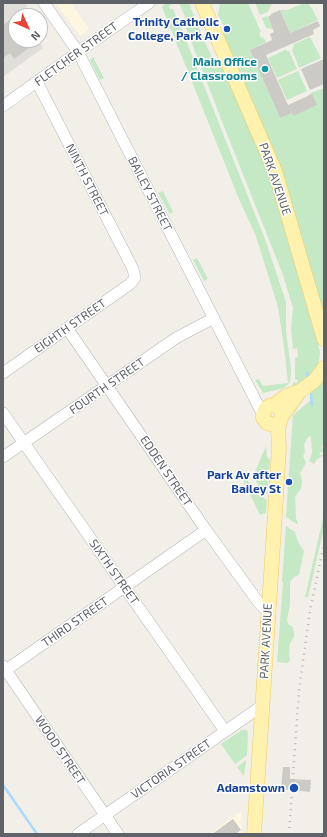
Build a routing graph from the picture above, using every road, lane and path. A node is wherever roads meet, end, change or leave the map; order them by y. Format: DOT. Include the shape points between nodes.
graph roads {
  1 [pos="44,3"];
  2 [pos="149,3"];
  3 [pos="202,3"];
  4 [pos="78,52"];
  5 [pos="37,82"];
  6 [pos="3,106"];
  7 [pos="135,278"];
  8 [pos="214,318"];
  9 [pos="67,328"];
  10 [pos="324,339"];
  11 [pos="324,368"];
  12 [pos="3,373"];
  13 [pos="107,386"];
  14 [pos="3,412"];
  15 [pos="273,415"];
  16 [pos="24,443"];
  17 [pos="3,457"];
  18 [pos="206,530"];
  19 [pos="125,587"];
  20 [pos="268,612"];
  21 [pos="4,669"];
  22 [pos="263,705"];
  23 [pos="226,731"];
  24 [pos="105,815"];
  25 [pos="78,834"];
  26 [pos="118,834"];
  27 [pos="254,834"];
  1 -- 4 [label="street, BAILEY STREET"];
  2 -- 4 [label="street, FLETCHER STREET"];
  3 -- 10 [label="main road, PARK AVENUE" via="275,171"];
  4 -- 5 [label="street, FLETCHER STREET"];
  4 -- 8 [label="street, BAILEY STREET"];
  5 -- 6 [label="street, FLETCHER STREET"];
  5 -- 7 [label="street, NINTH STREET" via="133,269"];
  7 -- 9 [label="street, EIGHTH STREET"];
  8 -- 13 [label="street, FOURTH STREET" via="176,338"];
  8 -- 15 [label="street, BAILEY STREET" via="250,389"];
  9 -- 12 [label="street, EIGHTH STREET"];
  9 -- 13 [label="street, EDDEN STREET"];
  11 -- 15 [label="main road" via="314,381 300,391 286,396"];
  13 -- 16 [label="street, FOURTH STREET"];
  13 -- 18 [label="street, EDDEN STREET"];
  14 -- 16 [label="street, SIXTH STREET"];
  15 -- 20 [label="main road, PARK AVENUE" via="278,448"];
  16 -- 17 [label="street, FOURTH STREET"];
  16 -- 19 [label="street, SIXTH STREET"];
  18 -- 19 [label="street, THIRD STREET"];
  18 -- 20 [label="street, EDDEN STREET"];
  19 -- 21 [label="street, THIRD STREET"];
  19 -- 23 [label="street, SIXTH STREET"];
  20 -- 22 [label="main road, PARK AVENUE"];
  21 -- 24 [label="street, WOOD STREET"];
  22 -- 23 [label="street, VICTORIA STREET"];
  22 -- 27 [label="main road, PARK AVENUE"];
  23 -- 24 [label="street, VICTORIA STREET"];
  24 -- 25 [label="street, VICTORIA STREET"];
  24 -- 26 [label="street, WOOD STREET"];
}
